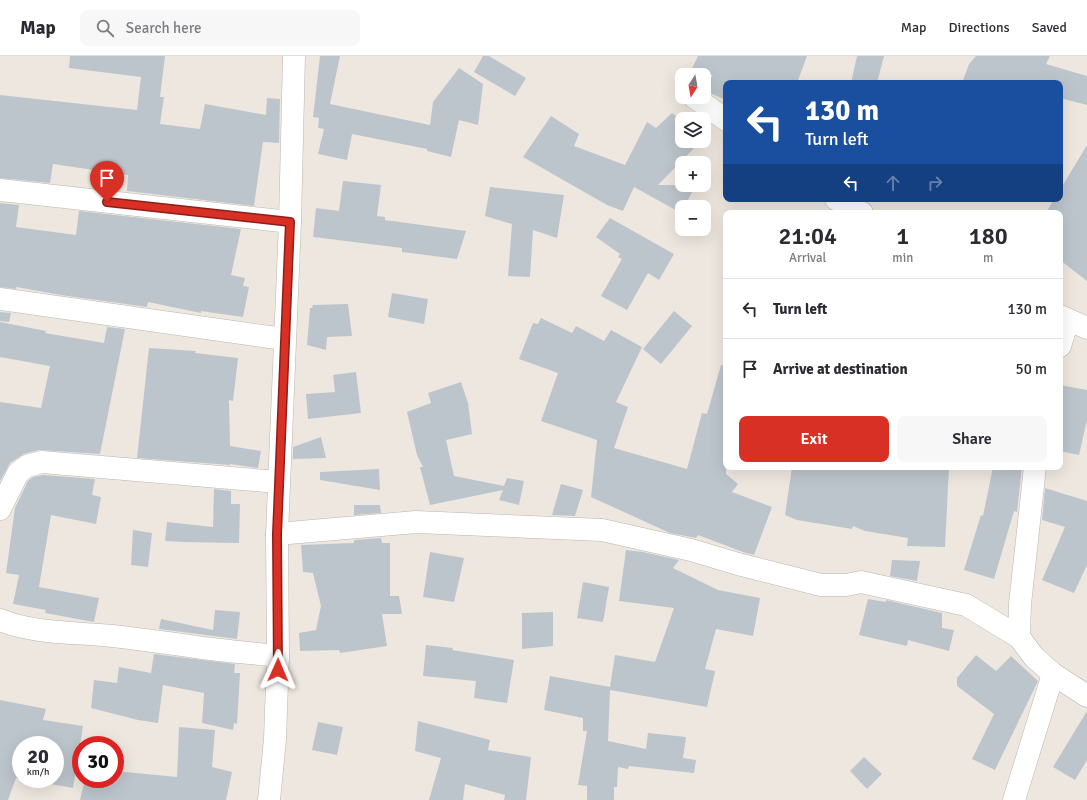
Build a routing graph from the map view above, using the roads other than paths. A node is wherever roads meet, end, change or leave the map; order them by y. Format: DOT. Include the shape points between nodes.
graph roads {
  1 [pos="294,56"];
  2 [pos="704,104"];
  3 [pos="723,118"];
  4 [pos="0,190"];
  5 [pos="842,202"];
  6 [pos="856,210"];
  7 [pos="290,222"];
  8 [pos="0,300"];
  9 [pos="1072,321"];
  10 [pos="284,340"];
  11 [pos="1063,340"];
  12 [pos="1035,470"];
  13 [pos="278,482"];
  14 [pos="0,509"];
  15 [pos="277,534"];
  16 [pos="0,620"];
  17 [pos="1019,637"];
  18 [pos="278,656"];
  19 [pos="1053,674"];
  20 [pos="1087,696"];
  21 [pos="269,800"];
  22 [pos="1014,800"];
  1 -- 7 [label="street"];
  2 -- 3 [label="street"];
  4 -- 7 [label="street"];
  5 -- 6 [label="street"];
  7 -- 10 [label="street"];
  8 -- 10 [label="street"];
  9 -- 11 [label="street"];
  10 -- 13 [label="street"];
  12 -- 17 [label="street" via="1020,604"];
  13 -- 14 [label="street" via="42,462 27,466 18,473"];
  13 -- 15 [label="street"];
  15 -- 17 [label="street" via="416,522 602,530 691,550 821,585 861,582 966,605"];
  15 -- 18 [label="street"];
  16 -- 18 [label="street" via="42,631 158,640"];
  17 -- 19 [label="street" via="1034,657"];
  18 -- 21 [label="street" via="275,739"];
  19 -- 20 [label="street"];
  19 -- 22 [label="street"];
}
